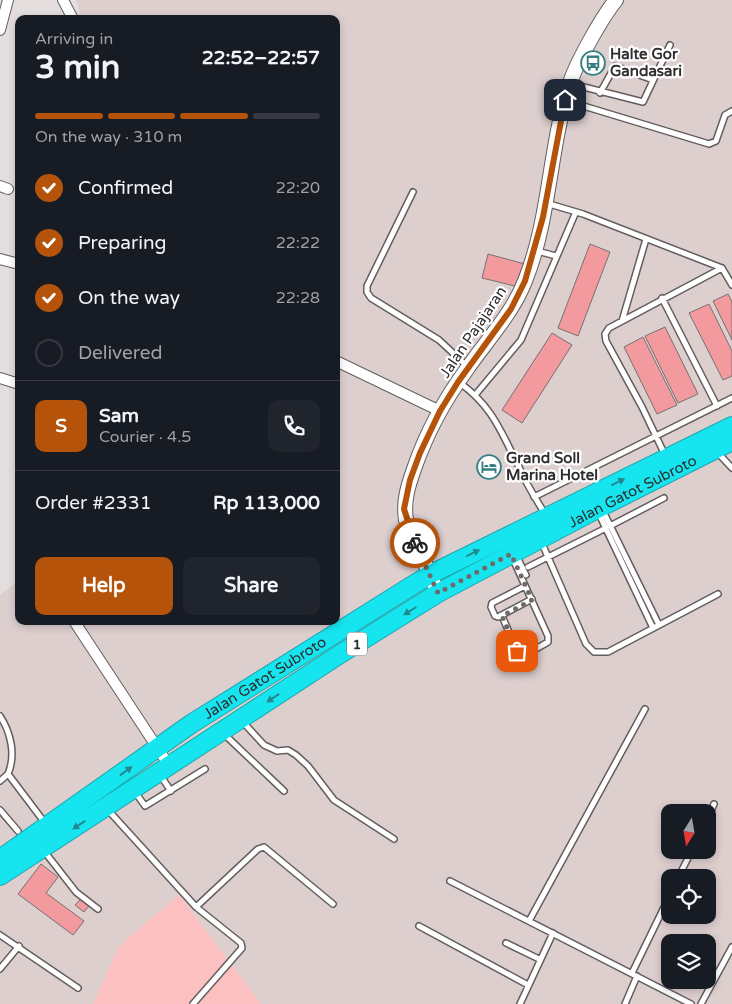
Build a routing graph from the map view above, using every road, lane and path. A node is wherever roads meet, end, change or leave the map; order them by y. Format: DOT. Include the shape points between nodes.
graph roads {
  1 [pos="8,0"];
  2 [pos="63,0"];
  3 [pos="616,0"];
  4 [pos="71,15"];
  5 [pos="0,30"];
  6 [pos="670,45"];
  7 [pos="653,80"];
  8 [pos="570,84"];
  9 [pos="600,93"];
  10 [pos="565,100"];
  11 [pos="732,111"];
  12 [pos="412,192"];
  13 [pos="546,203"];
  14 [pos="575,214"];
  15 [pos="646,239"];
  16 [pos="534,251"];
  17 [pos="556,256"];
  18 [pos="0,259"];
  19 [pos="15,263"];
  20 [pos="722,268"];
  21 [pos="732,285"];
  22 [pos="662,298"];
  23 [pos="622,321"];
  24 [pos="340,364"];
  25 [pos="468,367"];
  26 [pos="0,378"];
  27 [pos="458,382"];
  28 [pos="15,383"];
  29 [pos="476,394"];
  30 [pos="732,398"];
  31 [pos="717,406"];
  32 [pos="440,411"];
  33 [pos="732,426"];
  34 [pos="657,437"];
  35 [pos="732,441"];
  36 [pos="715,450"];
  37 [pos="666,458"];
  38 [pos="732,468"];
  39 [pos="534,497"];
  40 [pos="664,498"];
  41 [pos="598,508"];
  42 [pos="542,510"];
  43 [pos="608,527"];
  44 [pos="540,538"];
  45 [pos="513,553"];
  46 [pos="548,557"];
  47 [pos="528,567"];
  48 [pos="429,575"];
  49 [pos="526,575"];
  50 [pos="526,586"];
  51 [pos="438,593"];
  52 [pos="718,594"];
  53 [pos="532,600"];
  54 [pos="502,616"];
  55 [pos="77,625"];
  56 [pos="656,626"];
  57 [pos="645,709"];
  58 [pos="0,716"];
  59 [pos="241,720"];
  60 [pos="222,732"];
  61 [pos="159,747"];
  62 [pos="205,769"];
  63 [pos="164,770"];
  64 [pos="8,774"];
  65 [pos="0,780"];
  66 [pos="134,790"];
  67 [pos="171,790"];
  68 [pos="284,791"];
  69 [pos="106,808"];
  70 [pos="0,810"];
  71 [pos="49,827"];
  72 [pos="18,831"];
  73 [pos="394,839"];
  74 [pos="42,849"];
  75 [pos="0,860"];
  76 [pos="0,876"];
  77 [pos="450,881"];
  78 [pos="333,904"];
  79 [pos="196,907"];
  80 [pos="98,909"];
  81 [pos="661,916"];
  82 [pos="529,921"];
  83 [pos="419,926"];
  84 [pos="553,933"];
  85 [pos="0,935"];
  86 [pos="506,943"];
  87 [pos="19,946"];
  88 [pos="732,947"];
  89 [pos="539,959"];
  90 [pos="0,969"];
  91 [pos="635,975"];
  92 [pos="528,985"];
  93 [pos="78,988"];
  94 [pos="193,1004"];
  95 [pos="520,1004"];
  96 [pos="625,1004"];
  97 [pos="691,1004"];
  98 [pos="702,1004"];
  1 -- 5 [label="street"];
  2 -- 4 [label="street"];
  3 -- 8 [label="main road, Jalan Pajajaran"];
  6 -- 7 [label="lane"];
  7 -- 9 [label="lane" via="643,102"];
  7 -- 9 [label="lane" via="616,66"];
  8 -- 9 [label="lane"];
  8 -- 10 [label="main road, Jalan Pajajaran"];
  10 -- 11 [label="lane" via="712,144 719,136 725,116"];
  10 -- 13 [label="main road, Jalan Pajajaran"];
  12 -- 25 [label="lane" via="367,292 371,298 439,340"];
  13 -- 14 [label="lane"];
  13 -- 16 [label="main road, Jalan Pajajaran"];
  14 -- 15 [label="lane" via="583,214"];
  14 -- 17 [label="lane"];
  15 -- 20 [label="lane"];
  15 -- 23 [label="lane"];
  16 -- 17 [label="lane"];
  16 -- 25 [label="main road, Jalan Pajajaran" via="525,281 511,309"];
  17 -- 29 [label="lane" via="521,340"];
  18 -- 19 [label="street"];
  20 -- 21 [label="lane"];
  20 -- 22 [label="lane"];
  22 -- 23 [label="lane"];
  22 -- 31 [label="lane"];
  23 -- 34 [label="lane" via="609,328 605,334 606,341"];
  24 -- 32 [label="street"];
  25 -- 27 [label="main road, Jalan Pajajaran"];
  26 -- 28 [label="street"];
  27 -- 29 [label="lane"];
  27 -- 32 [label="main road, Jalan Pajajaran"];
  29 -- 39 [label="lane" via="502,430"];
  30 -- 31 [label="lane"];
  31 -- 34 [label="lane"];
  32 -- 48 [label="main road, Jalan Pajajaran" via="420,453 404,509 408,529"];
  33 -- 37 [label="highway, Jalan Gatot Subroto / 1"];
  34 -- 37 [label="lane"];
  34 -- 39 [label="lane"];
  35 -- 36 [label="highway, Jalan Gatot Subroto / 1"];
  36 -- 38 [label="lane"];
  36 -- 41 [label="highway, Jalan Gatot Subroto / 1"];
  42 -- 37 [label="highway, Jalan Gatot Subroto / 1, one-way"];
  39 -- 42 [label="lane"];
  40 -- 43 [label="lane"];
  41 -- 43 [label="lane"];
  41 -- 44 [label="highway, Jalan Gatot Subroto / 1"];
  48 -- 42 [label="highway, Jalan Gatot Subroto / 1, one-way"];
  43 -- 46 [label="lane"];
  43 -- 56 [label="lane"];
  44 -- 45 [label="highway, Jalan Gatot Subroto / 1"];
  44 -- 46 [label="lane"];
  45 -- 49 [label="lane"];
  45 -- 50 [label="lane"];
  45 -- 51 [label="highway, Jalan Gatot Subroto / 1"];
  46 -- 47 [label="lane"];
  46 -- 56 [label="lane" via="586,644 594,652 608,652"];
  48 -- 51 [label="main road, Jalan Pajajaran"];
  48 -- 61 [label="highway, Jalan Gatot Subroto / 1"];
  50 -- 53 [label="lane"];
  50 -- 54 [label="lane" via="492,603 490,607 495,616"];
  51 -- 59 [label="highway, Jalan Gatot Subroto / 1, one-way"];
  52 -- 56 [label="lane"];
  53 -- 54 [label="lane"];
  53 -- 54 [label="lane" via="548,636 544,646 521,654"];
  55 -- 61 [label="street"];
  57 -- 82 [label="lane"];
  58 -- 64 [label="lane" via="11,740"];
  59 -- 60 [label="highway, Jalan Gatot Subroto / 1"];
  59 -- 73 [label="lane" via="264,745 296,755 334,800"];
  60 -- 63 [label="highway, Jalan Gatot Subroto / 1"];
  60 -- 68 [label="lane"];
  61 -- 63 [label="street"];
  71 -- 61 [label="highway, Jalan Gatot Subroto / 1, one-way"];
  62 -- 67 [label="lane"];
  63 -- 66 [label="highway, Jalan Gatot Subroto / 1"];
  63 -- 67 [label="lane"];
  64 -- 65 [label="lane"];
  64 -- 71 [label="lane"];
  66 -- 67 [label="lane" via="145,806"];
  66 -- 69 [label="highway, Jalan Gatot Subroto / 1"];
  69 -- 74 [label="highway, Jalan Gatot Subroto / 1, one-way"];
  69 -- 79 [label="lane"];
  70 -- 72 [label="lane"];
  71 -- 75 [label="highway, Jalan Gatot Subroto / 1"];
  74 -- 76 [label="highway, Jalan Gatot Subroto / 1"];
  74 -- 80 [label="lane" via="76,892"];
  77 -- 82 [label="lane"];
  78 -- 79 [label="lane" via="264,847"];
  79 -- 94 [label="lane" via="241,943 242,948"];
  81 -- 91 [label="lane"];
  82 -- 84 [label="lane"];
  83 -- 92 [label="lane"];
  84 -- 89 [label="lane"];
  84 -- 91 [label="lane"];
  85 -- 87 [label="lane"];
  86 -- 89 [label="lane"];
  87 -- 90 [label="lane"];
  87 -- 93 [label="lane"];
  88 -- 98 [label="lane"];
  89 -- 92 [label="lane"];
  91 -- 96 [label="lane"];
  91 -- 97 [label="lane"];
  92 -- 95 [label="lane"];
}
